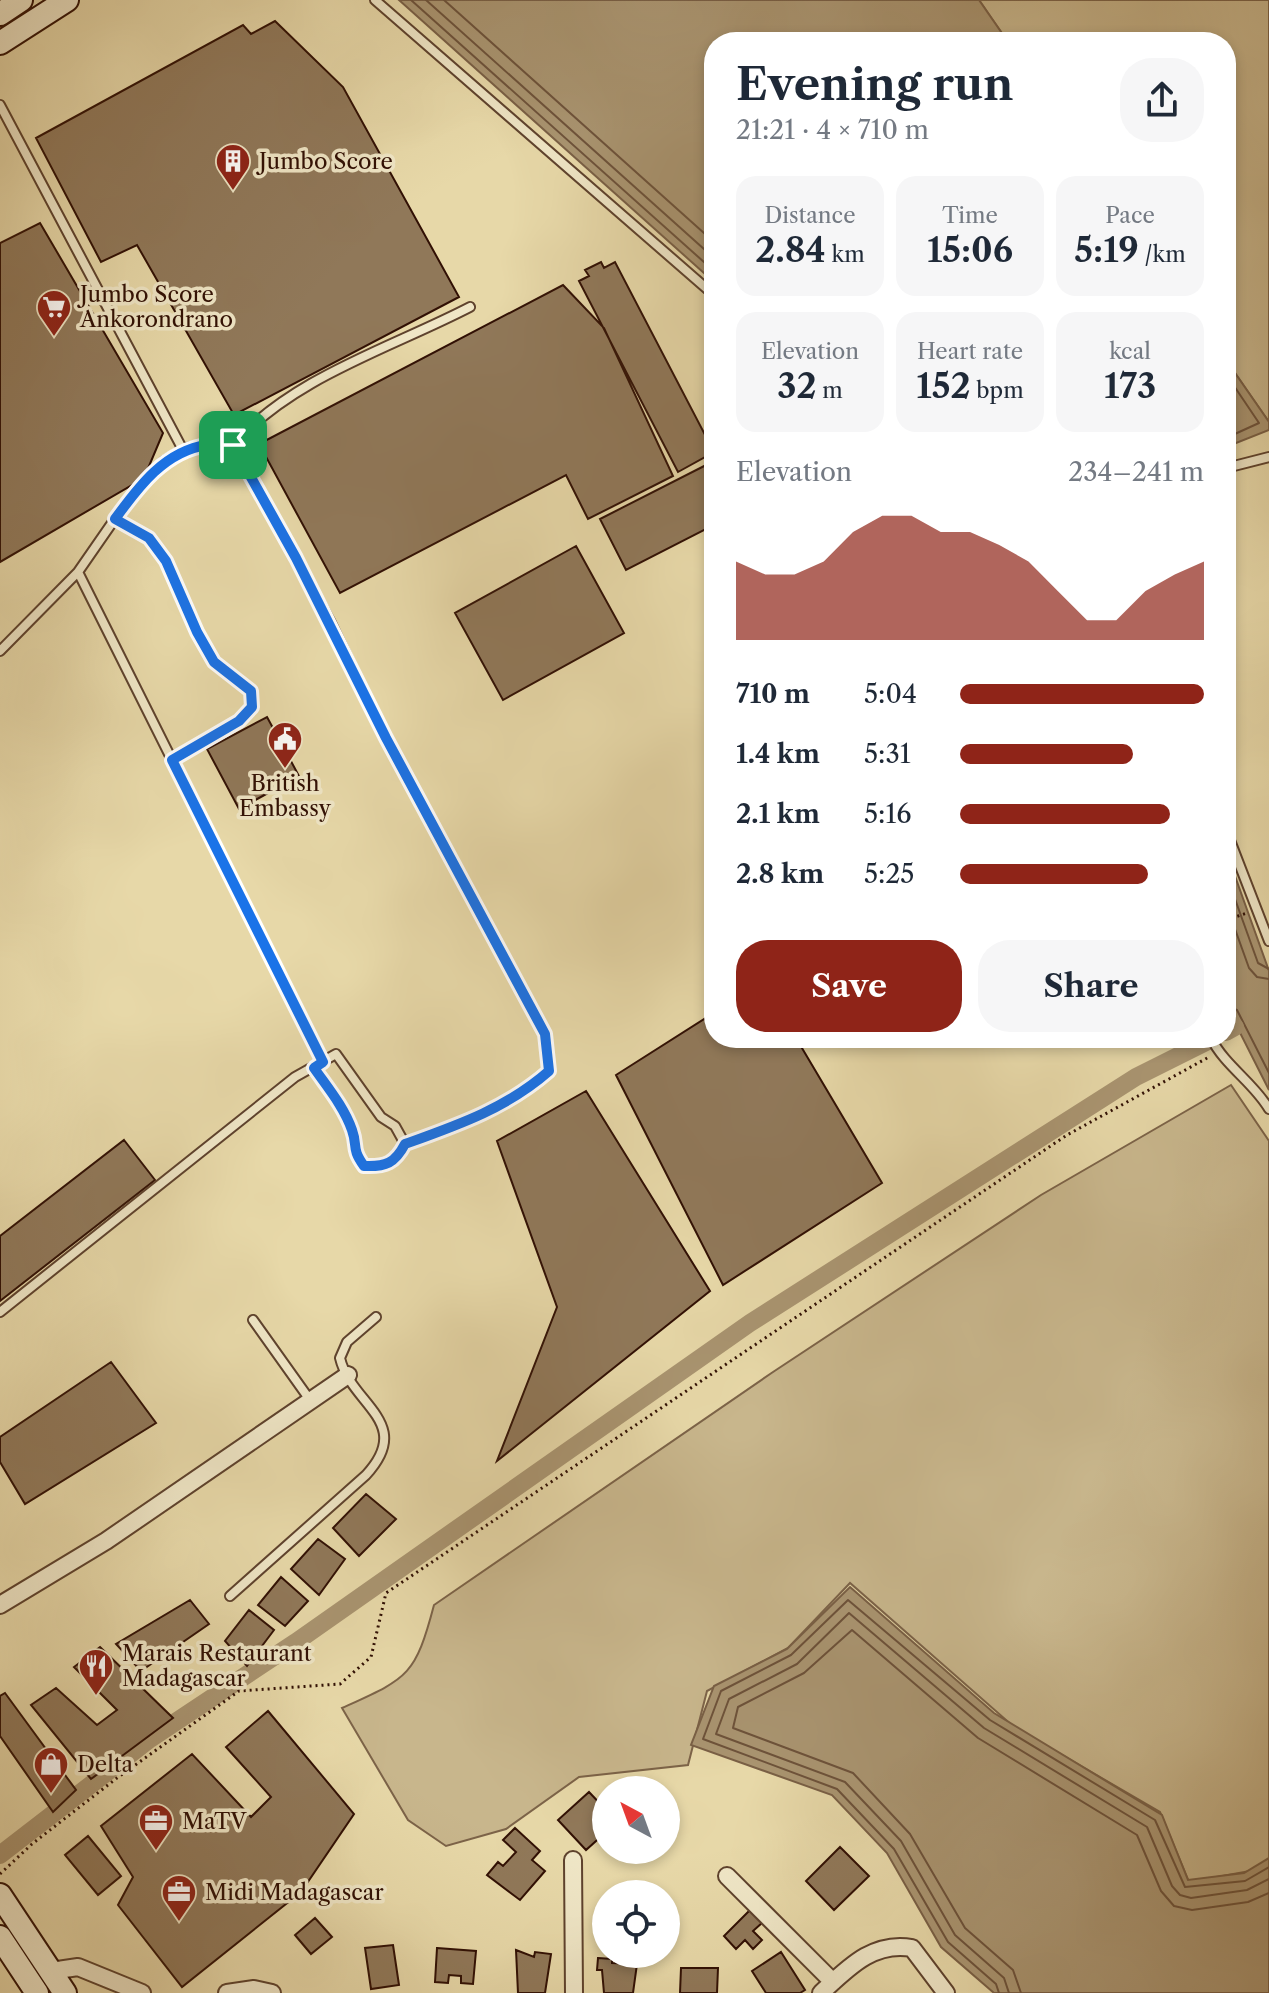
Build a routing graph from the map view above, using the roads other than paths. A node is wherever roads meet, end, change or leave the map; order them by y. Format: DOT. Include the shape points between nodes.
graph roads {
  1 [pos="21,0"];
  2 [pos="67,0"];
  3 [pos="375,0"];
  4 [pos="0,14"];
  5 [pos="0,43"];
  6 [pos="0,105"];
  7 [pos="704,286"];
  8 [pos="470,307"];
  9 [pos="233,445"];
  10 [pos="183,450"];
  11 [pos="1269,457"];
  12 [pos="1236,465"];
  13 [pos="115,519"];
  14 [pos="78,572"];
  15 [pos="0,651"];
  16 [pos="172,760"];
  17 [pos="1236,856"];
  18 [pos="1269,941"];
  19 [pos="1218,1048"];
  20 [pos="323,1062"];
  21 [pos="314,1068"];
  22 [pos="1269,1109"];
  23 [pos="405,1144"];
  24 [pos="0,1312"];
  25 [pos="376,1317"];
  26 [pos="253,1320"];
  27 [pos="348,1375"];
  28 [pos="310,1400"];
  29 [pos="230,1596"];
  30 [pos="0,1605"];
  31 [pos="573,1860"];
  32 [pos="727,1876"];
  33 [pos="0,1895"];
  34 [pos="0,1937"];
  35 [pos="51,1971"];
  36 [pos="827,1988"];
  37 [pos="37,1993"];
  38 [pos="65,1993"];
  39 [pos="142,1993"];
  40 [pos="227,1993"];
  41 [pos="272,1993"];
  42 [pos="574,1993"];
  43 [pos="946,1993"];
  1 -- 4 [label="main road"];
  2 -- 5 [label="main road"];
  3 -- 7 [label="lane"];
  6 -- 10 [label="lane"];
  8 -- 9 [label="lane" via="258,416"];
  9 -- 10 [label="lane"];
  9 -- 23 [label="lane" via="545,1034 549,1071 524,1093 477,1118"];
  10 -- 13 [label="lane" via="163,462"];
  11 -- 12 [label="lane"];
  13 -- 14 [label="lane"];
  13 -- 16 [label="lane" via="149,538 166,561 214,662 251,691 252,707 239,721"];
  14 -- 15 [label="lane"];
  14 -- 16 [label="lane"];
  16 -- 20 [label="lane"];
  17 -- 18 [label="lane"];
  19 -- 22 [label="lane"];
  20 -- 21 [label="lane"];
  20 -- 23 [label="lane" via="336,1054"];
  21 -- 23 [label="lane" via="347,1119 354,1134 353,1150 364,1166 396,1161"];
  21 -- 24 [label="lane" via="295,1077"];
  25 -- 27 [label="lane" via="341,1351"];
  26 -- 28 [label="lane"];
  27 -- 28 [label="street"];
  27 -- 29 [label="lane" via="382,1426 384,1451 366,1475"];
  28 -- 30 [label="street" via="106,1541"];
  31 -- 42 [label="street"];
  32 -- 36 [label="street"];
  33 -- 35 [label="main road"];
  34 -- 37 [label="main road"];
  35 -- 38 [label="main road"];
  35 -- 39 [label="street" via="78,1967"];
  36 -- 43 [label="street" via="872,1950 895,1945 912,1948"];
  40 -- 41 [label="street"];
}
